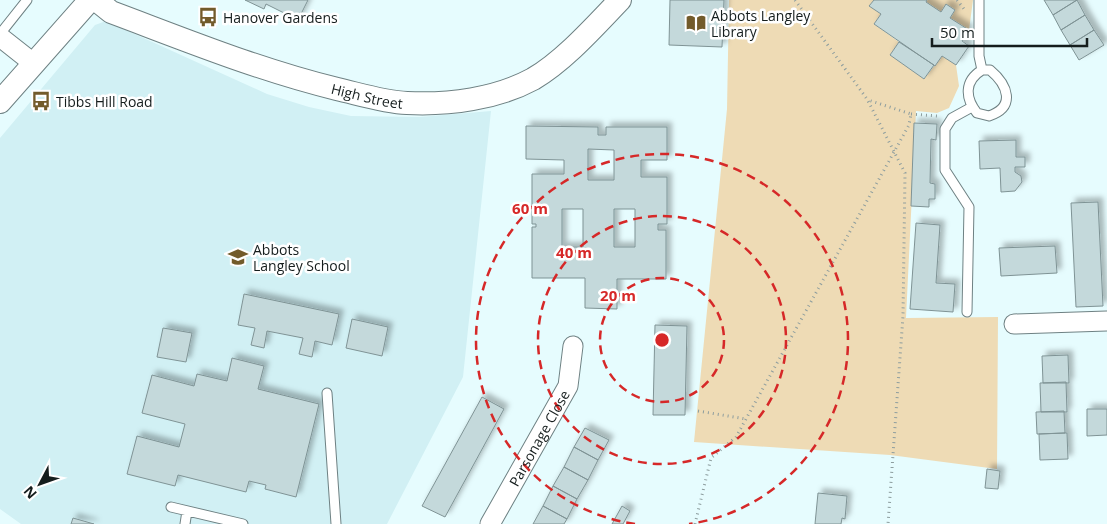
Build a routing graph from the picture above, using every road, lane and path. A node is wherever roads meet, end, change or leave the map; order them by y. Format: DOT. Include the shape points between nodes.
graph roads {
  1 [pos="27,0"];
  2 [pos="90,0"];
  3 [pos="96,0"];
  4 [pos="620,0"];
  5 [pos="795,0"];
  6 [pos="979,0"];
  7 [pos="0,36"];
  8 [pos="33,62"];
  9 [pos="982,70"];
  10 [pos="868,99"];
  11 [pos="0,102"];
  12 [pos="972,107"];
  13 [pos="911,114"];
  14 [pos="952,118"];
  15 [pos="894,152"];
  16 [pos="967,312"];
  17 [pos="1107,321"];
  18 [pos="1014,324"];
  19 [pos="573,346"];
  20 [pos="327,393"];
  21 [pos="698,411"];
  22 [pos="746,419"];
  23 [pos="171,507"];
  24 [pos="186,511"];
  25 [pos="185,524"];
  26 [pos="243,524"];
  27 [pos="336,524"];
  28 [pos="490,524"];
  29 [pos="695,524"];
  30 [pos="888,524"];
  1 -- 7 [label="lane"];
  2 -- 8 [label="street"];
  3 -- 4 [label="street, High Street" via="111,12 255,67 406,103 480,98 534,78 588,33"];
  5 -- 10 [label="path"];
  6 -- 9 [label="lane"];
  7 -- 8 [label="street"];
  8 -- 11 [label="street"];
  9 -- 12 [label="lane" via="973,76 967,92"];
  9 -- 12 [label="lane" via="990,70 997,76 1007,103 989,116 977,113"];
  10 -- 13 [label="path"];
  10 -- 15 [label="path"];
  12 -- 14 [label="lane"];
  13 -- 14 [label="path"];
  13 -- 15 [label="path" via="909,125"];
  14 -- 16 [label="lane" via="945,129 945,170 970,207"];
  15 -- 22 [label="path"];
  15 -- 30 [label="path" via="905,173 903,316"];
  17 -- 18 [label="street"];
  19 -- 28 [label="street, Parsonage Close" via="568,386"];
  20 -- 27 [label="lane"];
  21 -- 22 [label="path"];
  22 -- 29 [label="path" via="736,437 711,458"];
  23 -- 24 [label="lane"];
  24 -- 25 [label="lane"];
  24 -- 26 [label="lane"];
}
